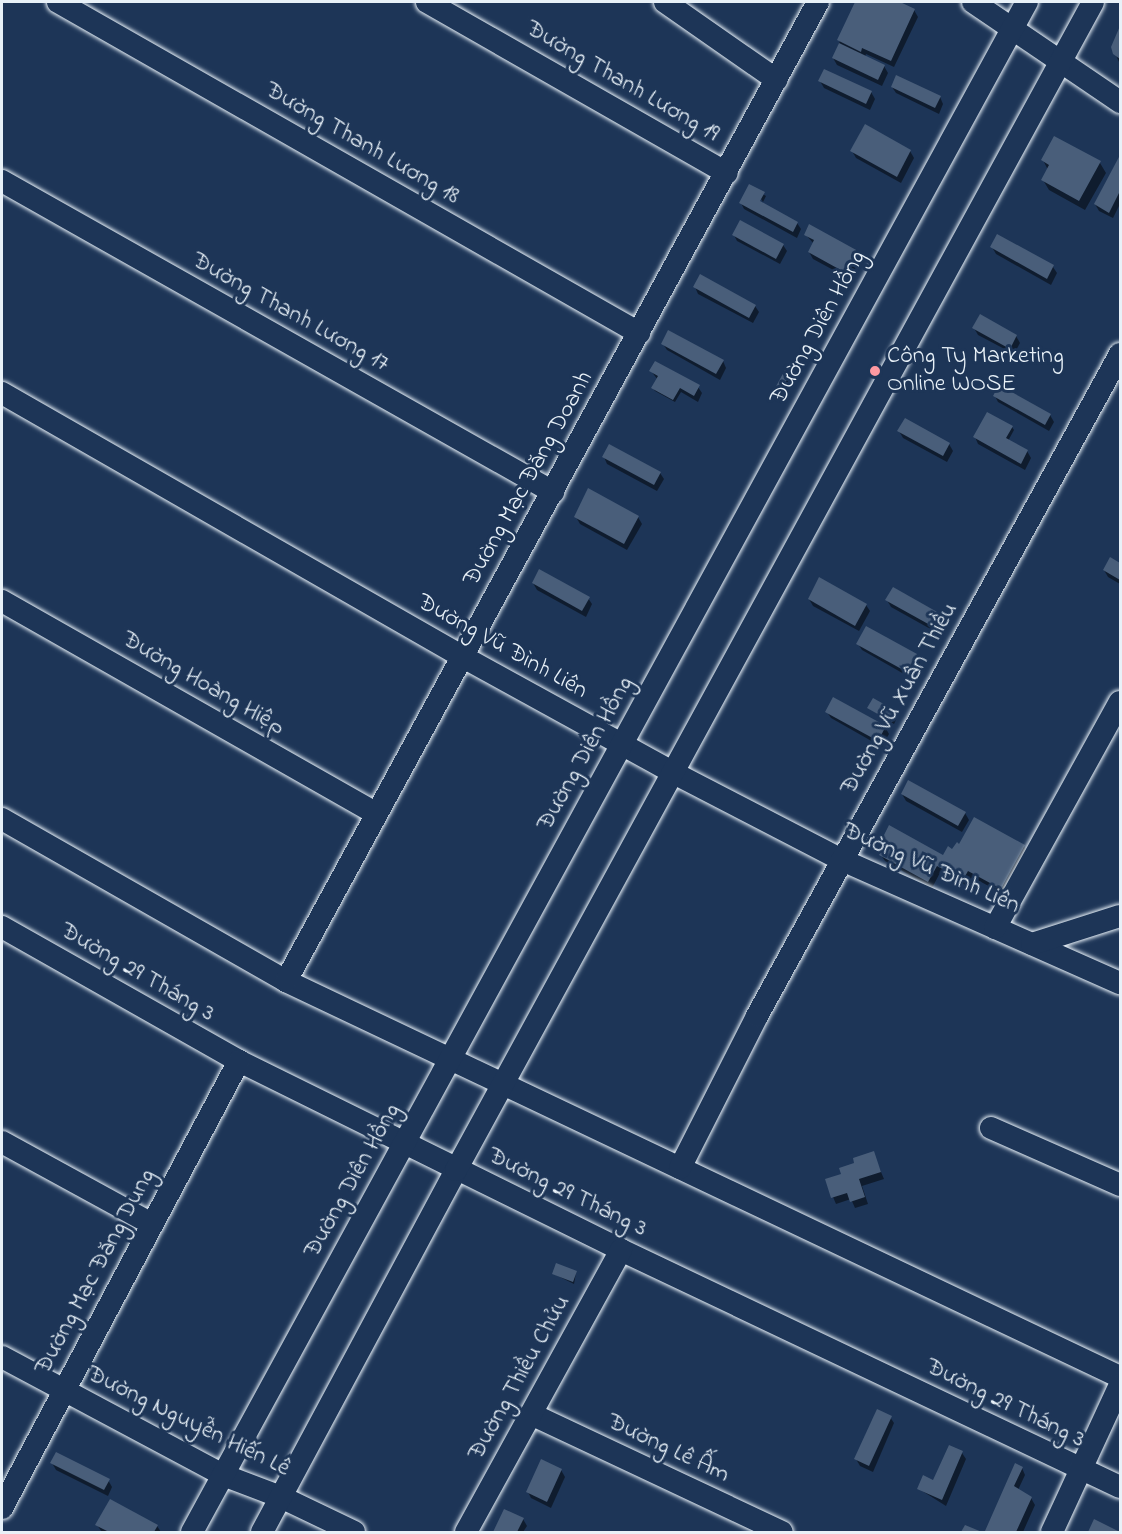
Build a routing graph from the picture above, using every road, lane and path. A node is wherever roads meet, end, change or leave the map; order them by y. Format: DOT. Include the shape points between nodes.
graph roads {
  1 [pos="58,2"];
  2 [pos="427,2"];
  3 [pos="665,2"];
  4 [pos="818,2"];
  5 [pos="973,2"];
  6 [pos="1027,2"];
  7 [pos="1093,2"];
  8 [pos="1012,30"];
  9 [pos="1061,61"];
  10 [pos="777,80"];
  11 [pos="1120,102"];
  12 [pos="727,173"];
  13 [pos="2,181"];
  14 [pos="639,333"];
  15 [pos="1120,354"];
  16 [pos="2,393"];
  17 [pos="553,492"];
  18 [pos="2,601"];
  19 [pos="463,657"];
  20 [pos="1120,702"];
  21 [pos="622,745"];
  22 [pos="674,773"];
  23 [pos="377,814"];
  24 [pos="2,819"];
  25 [pos="842,861"];
  26 [pos="1120,916"];
  27 [pos="2,927"];
  28 [pos="995,928"];
  29 [pos="1032,944"];
  30 [pos="286,981"];
  31 [pos="1120,983"];
  32 [pos="451,1059"];
  33 [pos="239,1061"];
  34 [pos="505,1084"];
  35 [pos="991,1128"];
  36 [pos="2,1142"];
  37 [pos="404,1144"];
  38 [pos="680,1168"];
  39 [pos="456,1170"];
  40 [pos="1120,1185"];
  41 [pos="152,1224"];
  42 [pos="621,1250"];
  43 [pos="2,1357"];
  44 [pos="1120,1377"];
  45 [pos="1120,1385"];
  46 [pos="63,1392"];
  47 [pos="531,1414"];
  48 [pos="1080,1470"];
  49 [pos="224,1475"];
  50 [pos="1120,1487"];
  51 [pos="281,1497"];
  52 [pos="2,1508"];
  53 [pos="192,1533"];
  54 [pos="262,1533"];
  55 [pos="354,1533"];
  56 [pos="466,1533"];
  57 [pos="782,1533"];
  58 [pos="1052,1533"];
  1 -- 14 [label="street, Đường Thanh Lương 18"];
  2 -- 12 [label="street, Đường Thanh Lương 19"];
  3 -- 10 [label="street"];
  4 -- 10 [label="street, Đường Mạc Đăng Doanh"];
  5 -- 8 [label="street"];
  6 -- 8 [label="street, Đường Diên Hồng"];
  7 -- 9 [label="street"];
  8 -- 9 [label="street"];
  8 -- 21 [label="street, Đường Diên Hồng"];
  9 -- 11 [label="street"];
  9 -- 22 [label="street"];
  10 -- 12 [label="street, Đường Mạc Đăng Doanh"];
  12 -- 14 [label="street, Đường Mạc Đăng Doanh"];
  13 -- 17 [label="street, Đường Thanh Lương 17"];
  14 -- 17 [label="street, Đường Mạc Đăng Doanh"];
  15 -- 25 [label="street, Đường Vũ Xuân Thiều"];
  16 -- 19 [label="street, Đường Vũ Đình Liên"];
  17 -- 19 [label="street, Đường Mạc Đăng Doanh"];
  18 -- 23 [label="street, Đường Hoàng Hiệp"];
  19 -- 21 [label="street, Đường Vũ Đình Liên"];
  19 -- 23 [label="street, Đường Mạc Đăng Doanh"];
  20 -- 28 [label="street"];
  21 -- 22 [label="street, Đường Vũ Đình Liên"];
  21 -- 32 [label="street, Đường Diên Hồng"];
  22 -- 25 [label="street, Đường Vũ Đình Liên"];
  22 -- 34 [label="street"];
  23 -- 30 [label="street, Đường Mạc Đăng Doanh"];
  24 -- 30 [label="street"];
  25 -- 28 [label="street, Đường Vũ Đình Liên"];
  25 -- 38 [label="street, Đường Vũ Xuân Thiều"];
  26 -- 29 [label="street"];
  27 -- 33 [label="street, Đường 29 Tháng 3"];
  28 -- 29 [label="street, Đường Vũ Đình Liên"];
  29 -- 31 [label="street, Đường Vũ Đình Liên"];
  30 -- 32 [label="street"];
  32 -- 34 [label="street"];
  32 -- 37 [label="street, Đường Diên Hồng"];
  33 -- 37 [label="street, Đường 29 Tháng 3"];
  33 -- 41 [label="street, Đường Mạc Đăng Dung"];
  34 -- 38 [label="street"];
  34 -- 39 [label="street"];
  35 -- 40 [label="street"];
  36 -- 41 [label="street"];
  37 -- 39 [label="street, Đường 29 Tháng 3"];
  37 -- 49 [label="street, Đường Diên Hồng"];
  38 -- 44 [label="street"];
  39 -- 42 [label="street, Đường 29 Tháng 3"];
  39 -- 51 [label="street"];
  41 -- 46 [label="street, Đường Mạc Đăng Dung"];
  42 -- 47 [label="street, Đường Thiều Chửu"];
  42 -- 48 [label="street, Đường 29 Tháng 3"];
  43 -- 46 [label="street, Đường Nguyễn Hiến Lê"];
  45 -- 48 [label="street"];
  46 -- 49 [label="street, Đường Nguyễn Hiến Lê"];
  46 -- 52 [label="street, Đường Mạc Đăng Dung"];
  47 -- 56 [label="street, Đường Thiều Chửu"];
  47 -- 57 [label="street, Đường Lê Ấm"];
  48 -- 50 [label="street, Đường 29 Tháng 3"];
  48 -- 58 [label="street"];
  49 -- 51 [label="street, Đường Nguyễn Hiến Lê"];
  49 -- 53 [label="street, Đường Diên Hồng"];
  51 -- 54 [label="street"];
  51 -- 55 [label="street, Đường Nguyễn Hiến Lê"];
}
